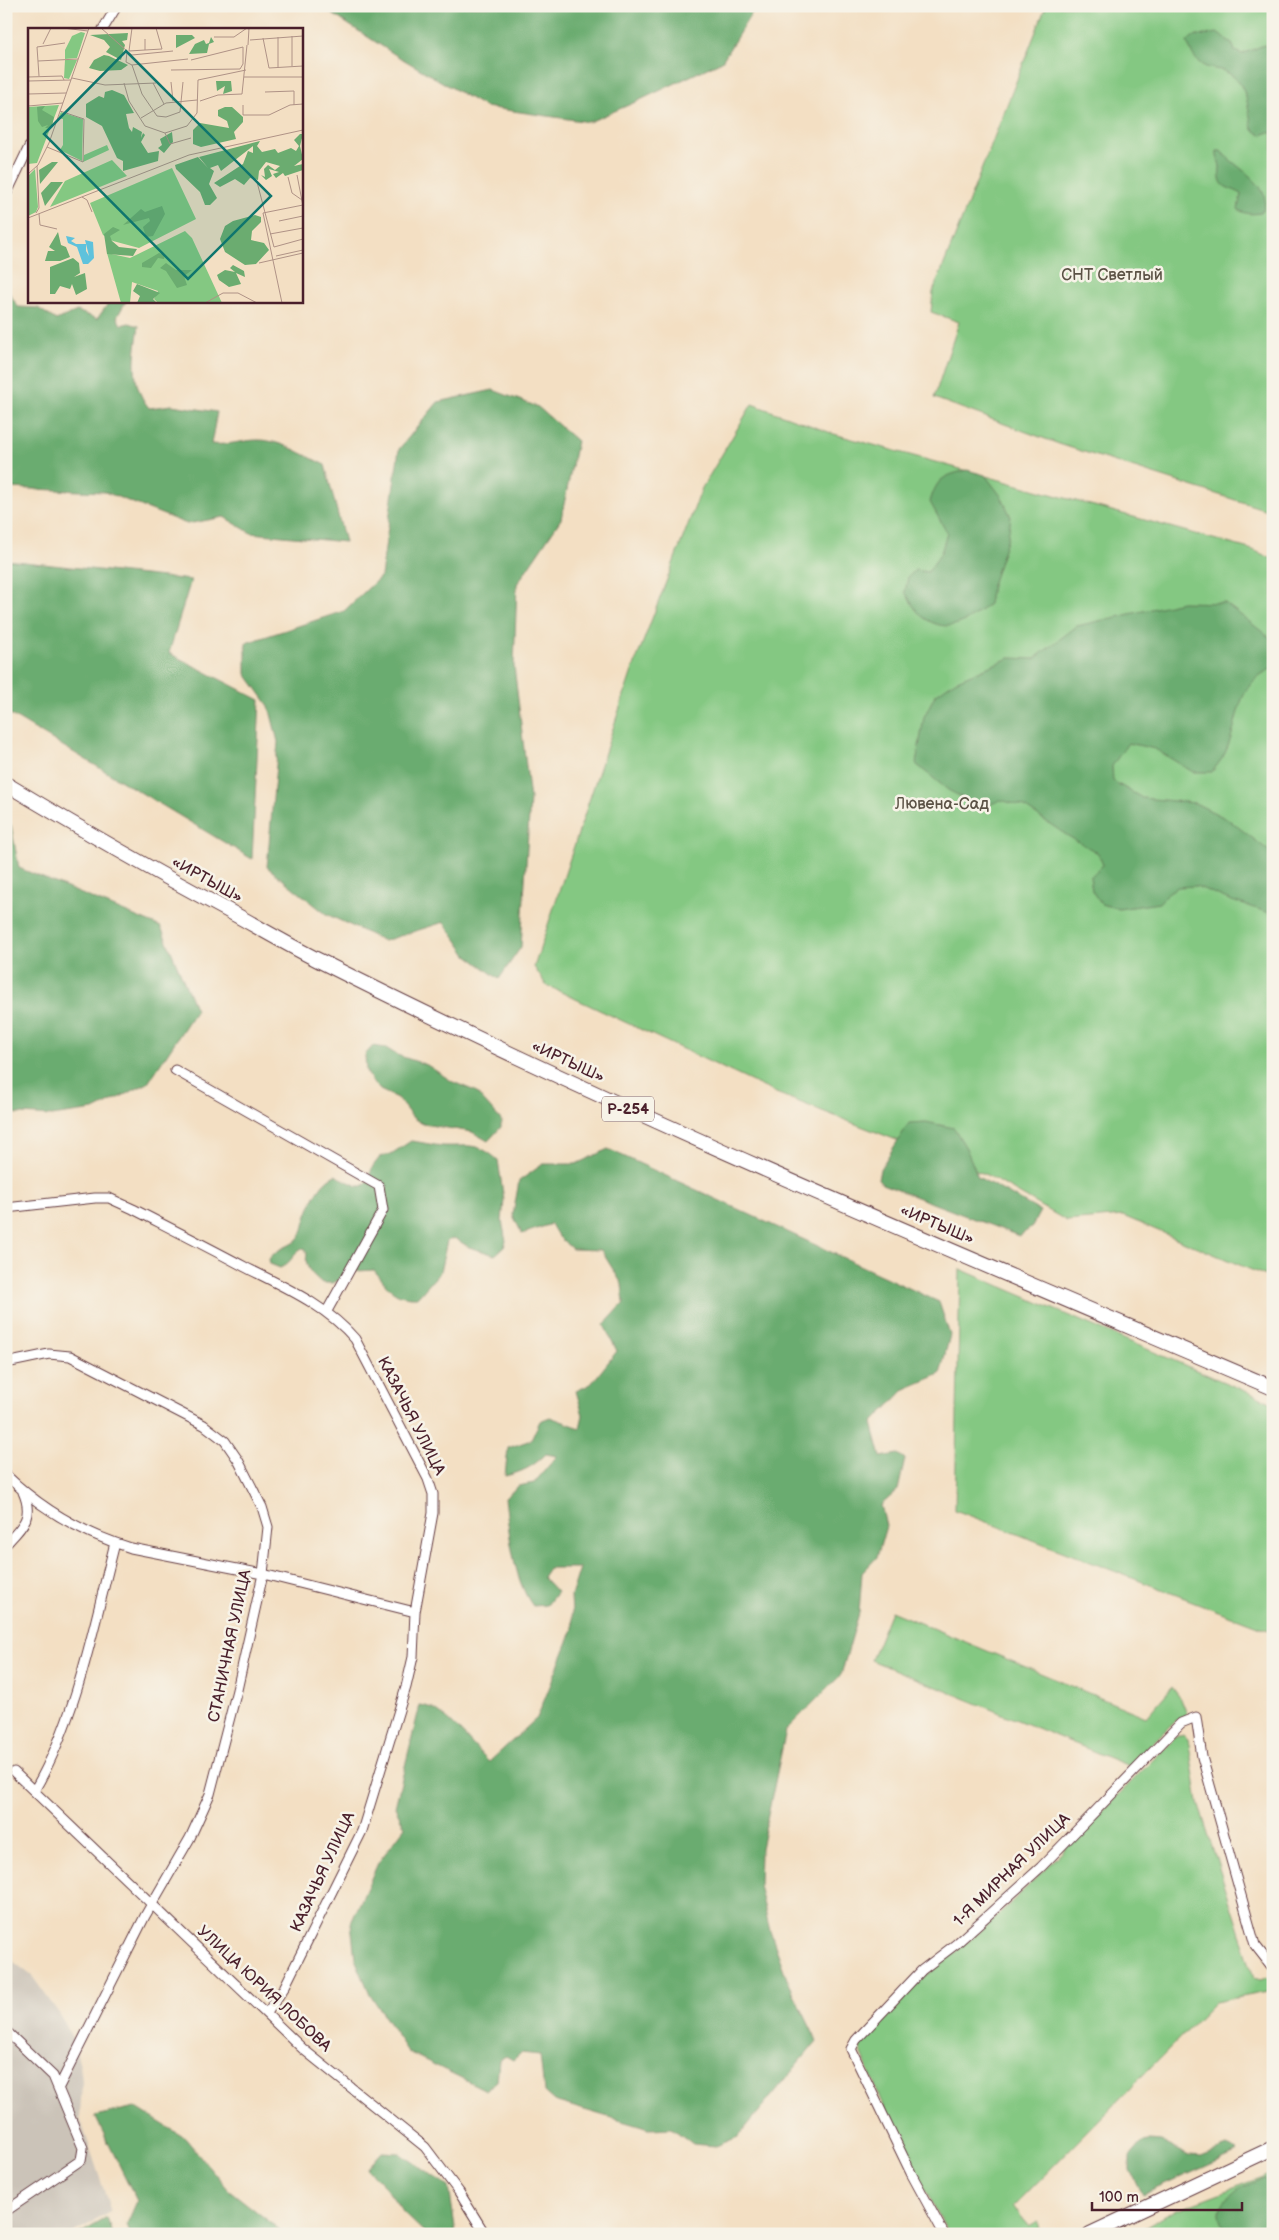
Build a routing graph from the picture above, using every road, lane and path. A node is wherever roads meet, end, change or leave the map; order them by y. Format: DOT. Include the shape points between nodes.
graph roads {
  1 [pos="117,6"];
  2 [pos="104,28"];
  3 [pos="28,149"];
  4 [pos="6,195"];
  5 [pos="6,784"];
  6 [pos="175,1070"];
  7 [pos="6,1208"];
  8 [pos="327,1311"];
  9 [pos="6,1363"];
  10 [pos="1273,1388"];
  11 [pos="6,1475"];
  12 [pos="23,1492"];
  13 [pos="115,1543"];
  14 [pos="6,1544"];
  15 [pos="263,1574"];
  16 [pos="415,1612"];
  17 [pos="14,1772"];
  18 [pos="34,1791"];
  19 [pos="152,1904"];
  20 [pos="1273,1968"];
  21 [pos="267,2013"];
  22 [pos="6,2031"];
  23 [pos="59,2087"];
  24 [pos="1273,2148"];
  25 [pos="6,2211"];
  26 [pos="485,2234"];
  27 [pos="944,2234"];
  28 [pos="1090,2234"];
  1 -- 2 [label="street"];
  3 -- 4 [label="street"];
  5 -- 10 [label="main road, «ИРТЫШ» / Р-254" via="316,959 472,1036 813,1192"];
  6 -- 8 [label="street" via="379,1186 383,1210"];
  7 -- 8 [label="street, КАЗАЧЬЯ УЛИЦА" via="109,1198"];
  8 -- 16 [label="street, КАЗАЧЬЯ УЛИЦА" via="355,1339 433,1494 434,1513"];
  9 -- 15 [label="street, СТАНИЧНАЯ УЛИЦА" via="49,1354 70,1356 204,1425 225,1441 262,1507 268,1527"];
  11 -- 12 [label="street"];
  12 -- 13 [label="street" via="93,1535"];
  12 -- 14 [label="street" via="29,1505 27,1518"];
  13 -- 15 [label="street"];
  13 -- 18 [label="street" via="67,1718 47,1769"];
  15 -- 16 [label="street"];
  15 -- 19 [label="street, СТАНИЧНАЯ УЛИЦА" via="210,1794 190,1838"];
  16 -- 21 [label="street, КАЗАЧЬЯ УЛИЦА" via="413,1657 406,1687 362,1832 284,1988"];
  17 -- 18 [label="street, УЛИЦА ЮРИЯ ЛОБОВА"];
  18 -- 19 [label="street, УЛИЦА ЮРИЯ ЛОБОВА"];
  19 -- 21 [label="street, УЛИЦА ЮРИЯ ЛОБОВА"];
  19 -- 23 [label="street, СТАНИЧНАЯ УЛИЦА"];
  20 -- 27 [label="street, 1-Я МИРНАЯ УЛИЦА" via="1255,1945 1202,1757 1196,1717 1181,1723 1035,1872 956,1944 922,1970 851,2049"];
  21 -- 26 [label="street, УЛИЦА ЮРИЯ ЛОБОВА" via="303,2048 425,2147"];
  22 -- 23 [label="street" via="44,2065"];
  23 -- 25 [label="street" via="83,2148 81,2160"];
  24 -- 28 [label="main road"];
}
